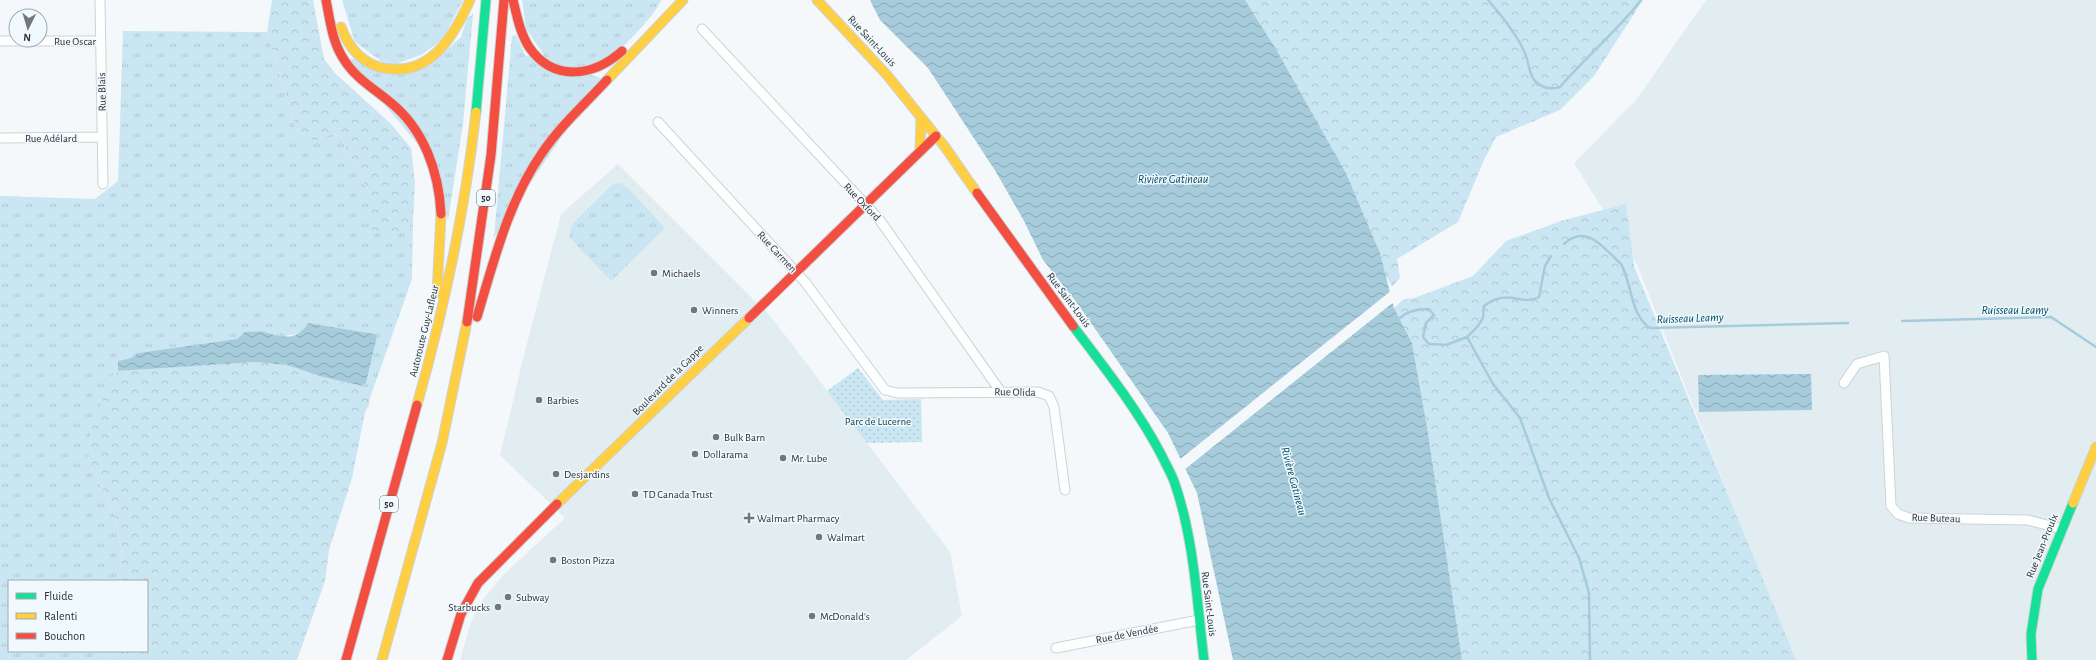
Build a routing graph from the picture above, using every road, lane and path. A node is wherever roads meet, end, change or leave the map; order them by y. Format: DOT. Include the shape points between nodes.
graph roads {
  1 [pos="100,0"];
  2 [pos="326,0"];
  3 [pos="335,0"];
  4 [pos="470,0"];
  5 [pos="486,0"];
  6 [pos="504,0"];
  7 [pos="513,0"];
  8 [pos="670,0"];
  9 [pos="683,0"];
  10 [pos="817,0"];
  11 [pos="702,29"];
  12 [pos="0,41"];
  13 [pos="101,42"];
  14 [pos="921,118"];
  15 [pos="658,122"];
  16 [pos="936,136"];
  17 [pos="102,137"];
  18 [pos="0,138"];
  19 [pos="920,150"];
  20 [pos="103,184"];
  21 [pos="864,204"];
  22 [pos="795,272"];
  23 [pos="433,348"];
  24 [pos="1844,382"];
  25 [pos="885,390"];
  26 [pos="1001,392"];
  27 [pos="452,395"];
  28 [pos="2096,447"];
  29 [pos="1065,490"];
  30 [pos="2062,529"];
  31 [pos="1199,620"];
  32 [pos="1056,648"];
  33 [pos="346,660"];
  34 [pos="382,660"];
  35 [pos="447,660"];
  36 [pos="1204,660"];
  37 [pos="2032,660"];
  1 -- 13 [label="street, Rue Blais"];
  2 -- 23 [label="main road" via="333,34 344,59 407,119 422,140 435,170 443,220"];
  3 -- 4 [label="main road" via="342,31 352,49 371,64 400,69 421,64 444,47 458,27"];
  5 -- 23 [label="main road, Autoroute Guy-Lafleur / 50" via="480,79 467,184 454,258"];
  6 -- 27 [label="main road, 50" via="488,182 469,313"];
  7 -- 8 [label="main road" via="522,31 533,52 554,68 576,73 596,69 612,60"];
  9 -- 27 [label="main road" via="559,131 529,171 506,219"];
  10 -- 14 [label="main road, Rue Saint-Louis" via="887,75"];
  11 -- 21 [label="street, Rue Oxford"];
  12 -- 13 [label="street, Rue Oscar"];
  13 -- 17 [label="street, Rue Blais"];
  14 -- 16 [label="main road, Rue Saint-Louis"];
  14 -- 19 [label="main road"];
  15 -- 22 [label="street, Rue Carmen"];
  16 -- 19 [label="main road, Boulevard de la Gappe"];
  16 -- 31 [label="main road, Rue Saint-Louis" via="1128,400 1159,448 1175,482 1182,506"];
  17 -- 18 [label="street, Rue Adélard"];
  17 -- 20 [label="street, Rue Blais"];
  19 -- 21 [label="main road, Boulevard de la Gappe"];
  21 -- 22 [label="main road, Boulevard de la Gappe"];
  21 -- 26 [label="street, Rue Oxford" via="890,232"];
  22 -- 25 [label="street, Rue Carmen"];
  22 -- 35 [label="main road, Boulevard de la Gappe" via="486,573 464,606"];
  23 -- 33 [label="main road, Autoroute Guy-Lafleur / 50"];
  24 -- 30 [label="street, Rue Buteau" via="1857,364 1884,356 1891,506 1898,514 1909,518 2028,520"];
  25 -- 26 [label="street, Rue Olida"];
  26 -- 29 [label="street, Rue Olida" via="1044,393 1052,400"];
  27 -- 34 [label="main road, 50" via="434,471"];
  28 -- 30 [label="main road, Rue Jean-Proulx"];
  30 -- 37 [label="main road, Rue Jean-Proulx" via="2038,589 2032,634"];
  31 -- 32 [label="street, Rue de Vendée"];
  31 -- 36 [label="main road, Rue Saint-Louis"];
}
